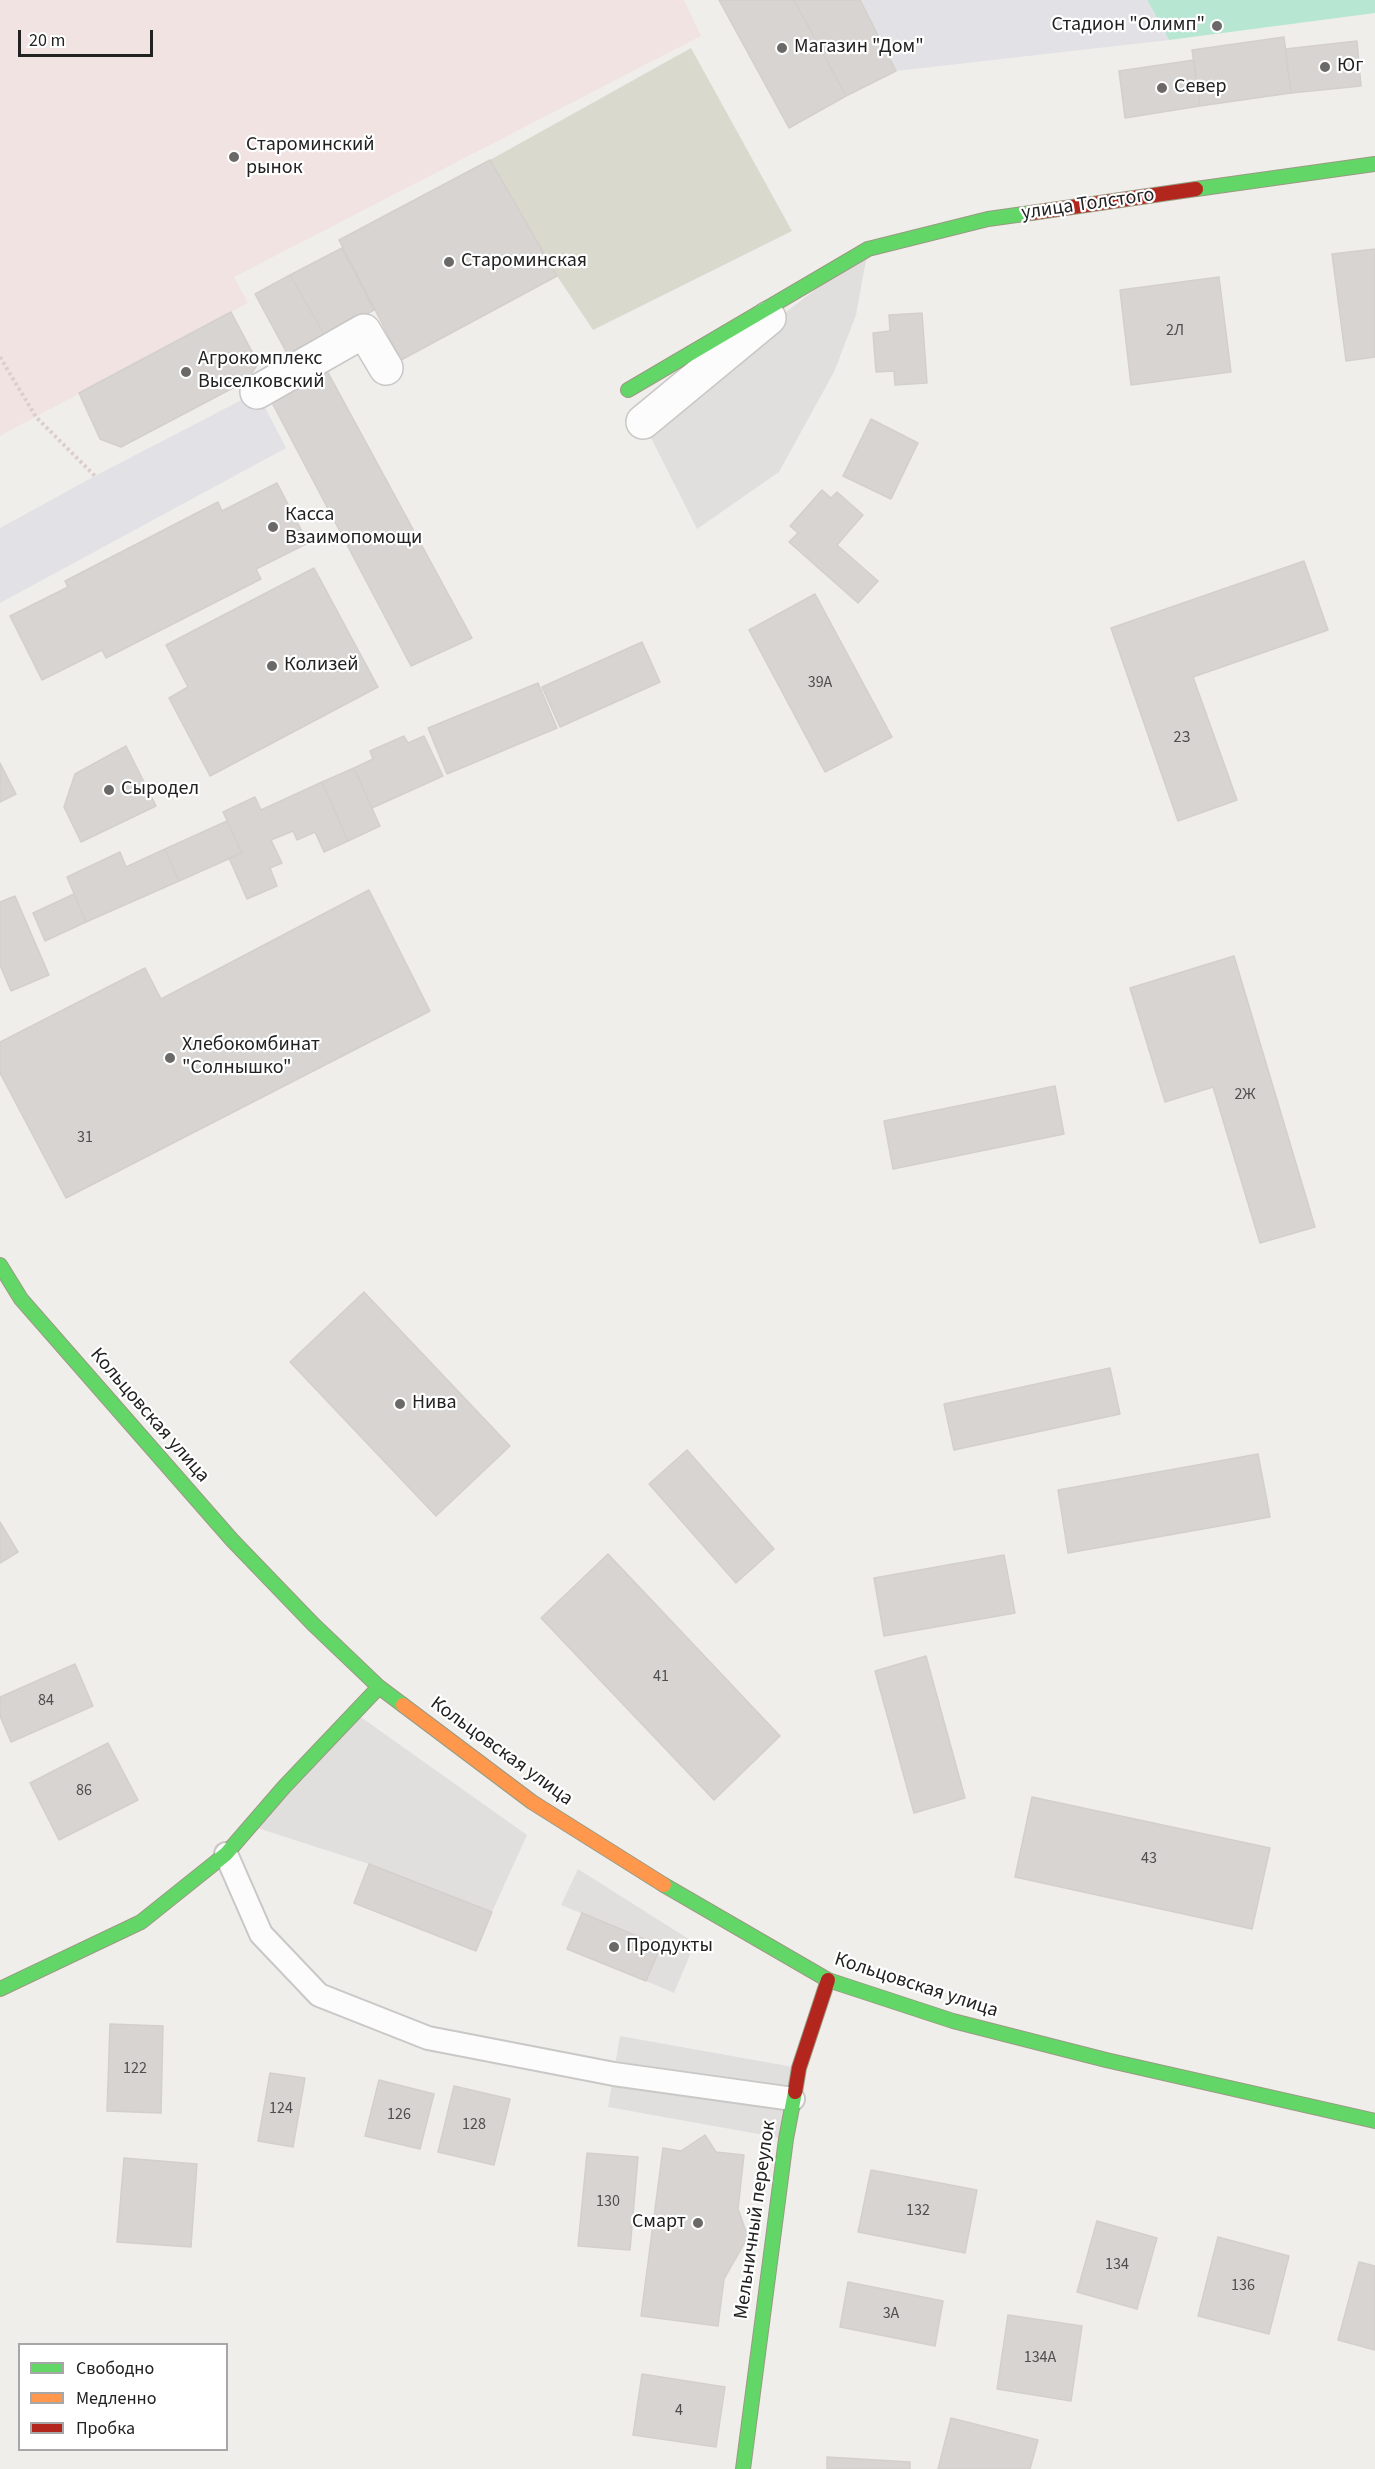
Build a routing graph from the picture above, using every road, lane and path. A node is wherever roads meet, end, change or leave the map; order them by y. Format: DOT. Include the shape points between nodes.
graph roads {
  1 [pos="1375,164"];
  2 [pos="812,283"];
  3 [pos="0,357"];
  4 [pos="386,368"];
  5 [pos="628,390"];
  6 [pos="257,392"];
  7 [pos="643,422"];
  8 [pos="95,476"];
  9 [pos="0,1265"];
  10 [pos="379,1686"];
  11 [pos="226,1854"];
  12 [pos="828,1980"];
  13 [pos="0,1989"];
  14 [pos="793,2099"];
  15 [pos="1375,2121"];
  16 [pos="743,2469"];
  1 -- 2 [label="street, улица Толстого" via="988,219 868,249"];
  2 -- 5 [label="street, улица Толстого"];
  2 -- 7 [label="street, улица Толстого"];
  3 -- 8 [label="path" via="36,417"];
  4 -- 6 [label="street" via="364,331"];
  9 -- 10 [label="street, Кольцовская улица" via="21,1299 232,1540"];
  10 -- 11 [label="street"];
  10 -- 12 [label="street, Кольцовская улица" via="532,1802 675,1892"];
  11 -- 13 [label="street" via="141,1922"];
  11 -- 14 [label="lane" via="261,1934 319,1995 428,2038 614,2074"];
  12 -- 14 [label="street, Мельничный переулок"];
  12 -- 15 [label="street, Кольцовская улица" via="964,2024"];
  14 -- 16 [label="street, Мельничный переулок"];
}
